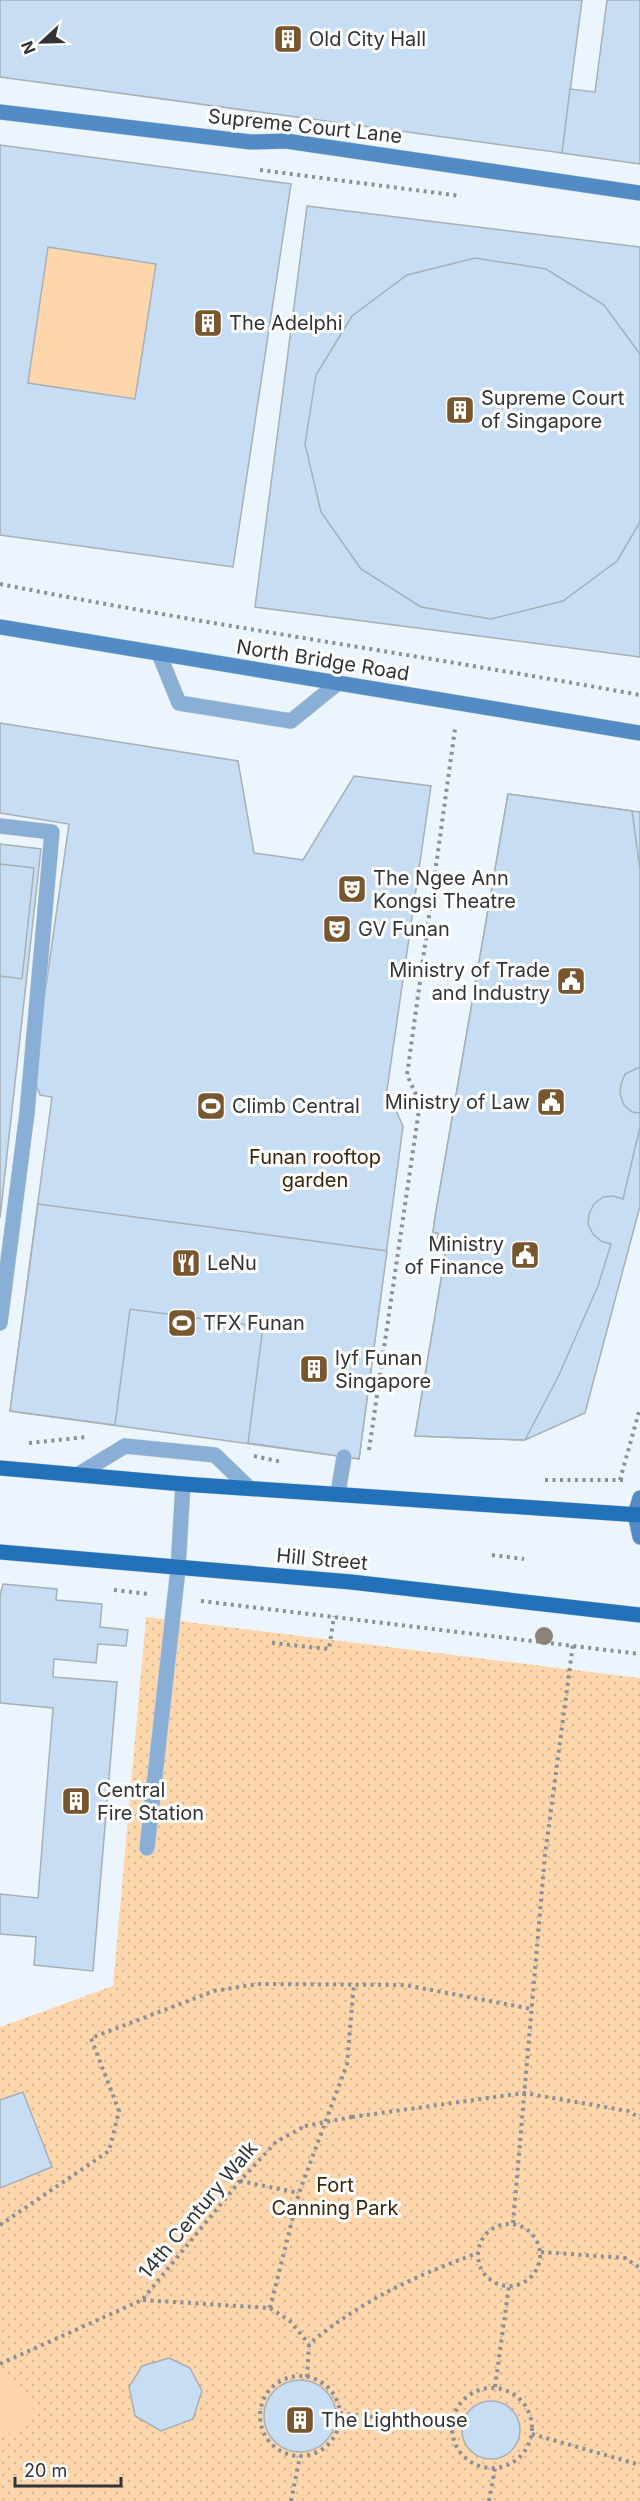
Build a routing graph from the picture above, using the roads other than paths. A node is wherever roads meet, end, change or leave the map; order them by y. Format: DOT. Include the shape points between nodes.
graph roads {
  1 [pos="0,112"];
  2 [pos="640,193"];
  3 [pos="0,627"];
  4 [pos="159,654"];
  5 [pos="338,683"];
  6 [pos="640,734"];
  7 [pos="0,826"];
  8 [pos="0,1323"];
  9 [pos="344,1456"];
  10 [pos="0,1468"];
  11 [pos="79,1474"];
  12 [pos="183,1484"];
  13 [pos="248,1488"];
  14 [pos="338,1493"];
  15 [pos="640,1498"];
  16 [pos="638,1515"];
  17 [pos="640,1537"];
  18 [pos="0,1552"];
  19 [pos="178,1569"];
  20 [pos="640,1615"];
  21 [pos="147,1848"];
  1 -- 2 [label="street, Supreme Court Lane" via="250,141 286,141"];
  3 -- 4 [label="street, North Bridge Road"];
  4 -- 5 [label="street, North Bridge Road"];
  4 -- 5 [label="lane" via="179,703 190,705 291,721"];
  5 -- 6 [label="street, North Bridge Road"];
  7 -- 8 [label="lane" via="52,832 27,1113"];
  9 -- 14 [label="lane"];
  10 -- 11 [label="main road"];
  11 -- 12 [label="main road"];
  11 -- 13 [label="lane" via="125,1446 215,1455"];
  12 -- 13 [label="main road"];
  12 -- 19 [label="lane"];
  13 -- 14 [label="main road"];
  14 -- 16 [label="main road"];
  15 -- 16 [label="street"];
  16 -- 17 [label="street"];
  18 -- 19 [label="main road, Hill Street"];
  19 -- 20 [label="main road, Hill Street" via="351,1582"];
  19 -- 21 [label="lane"];
}
